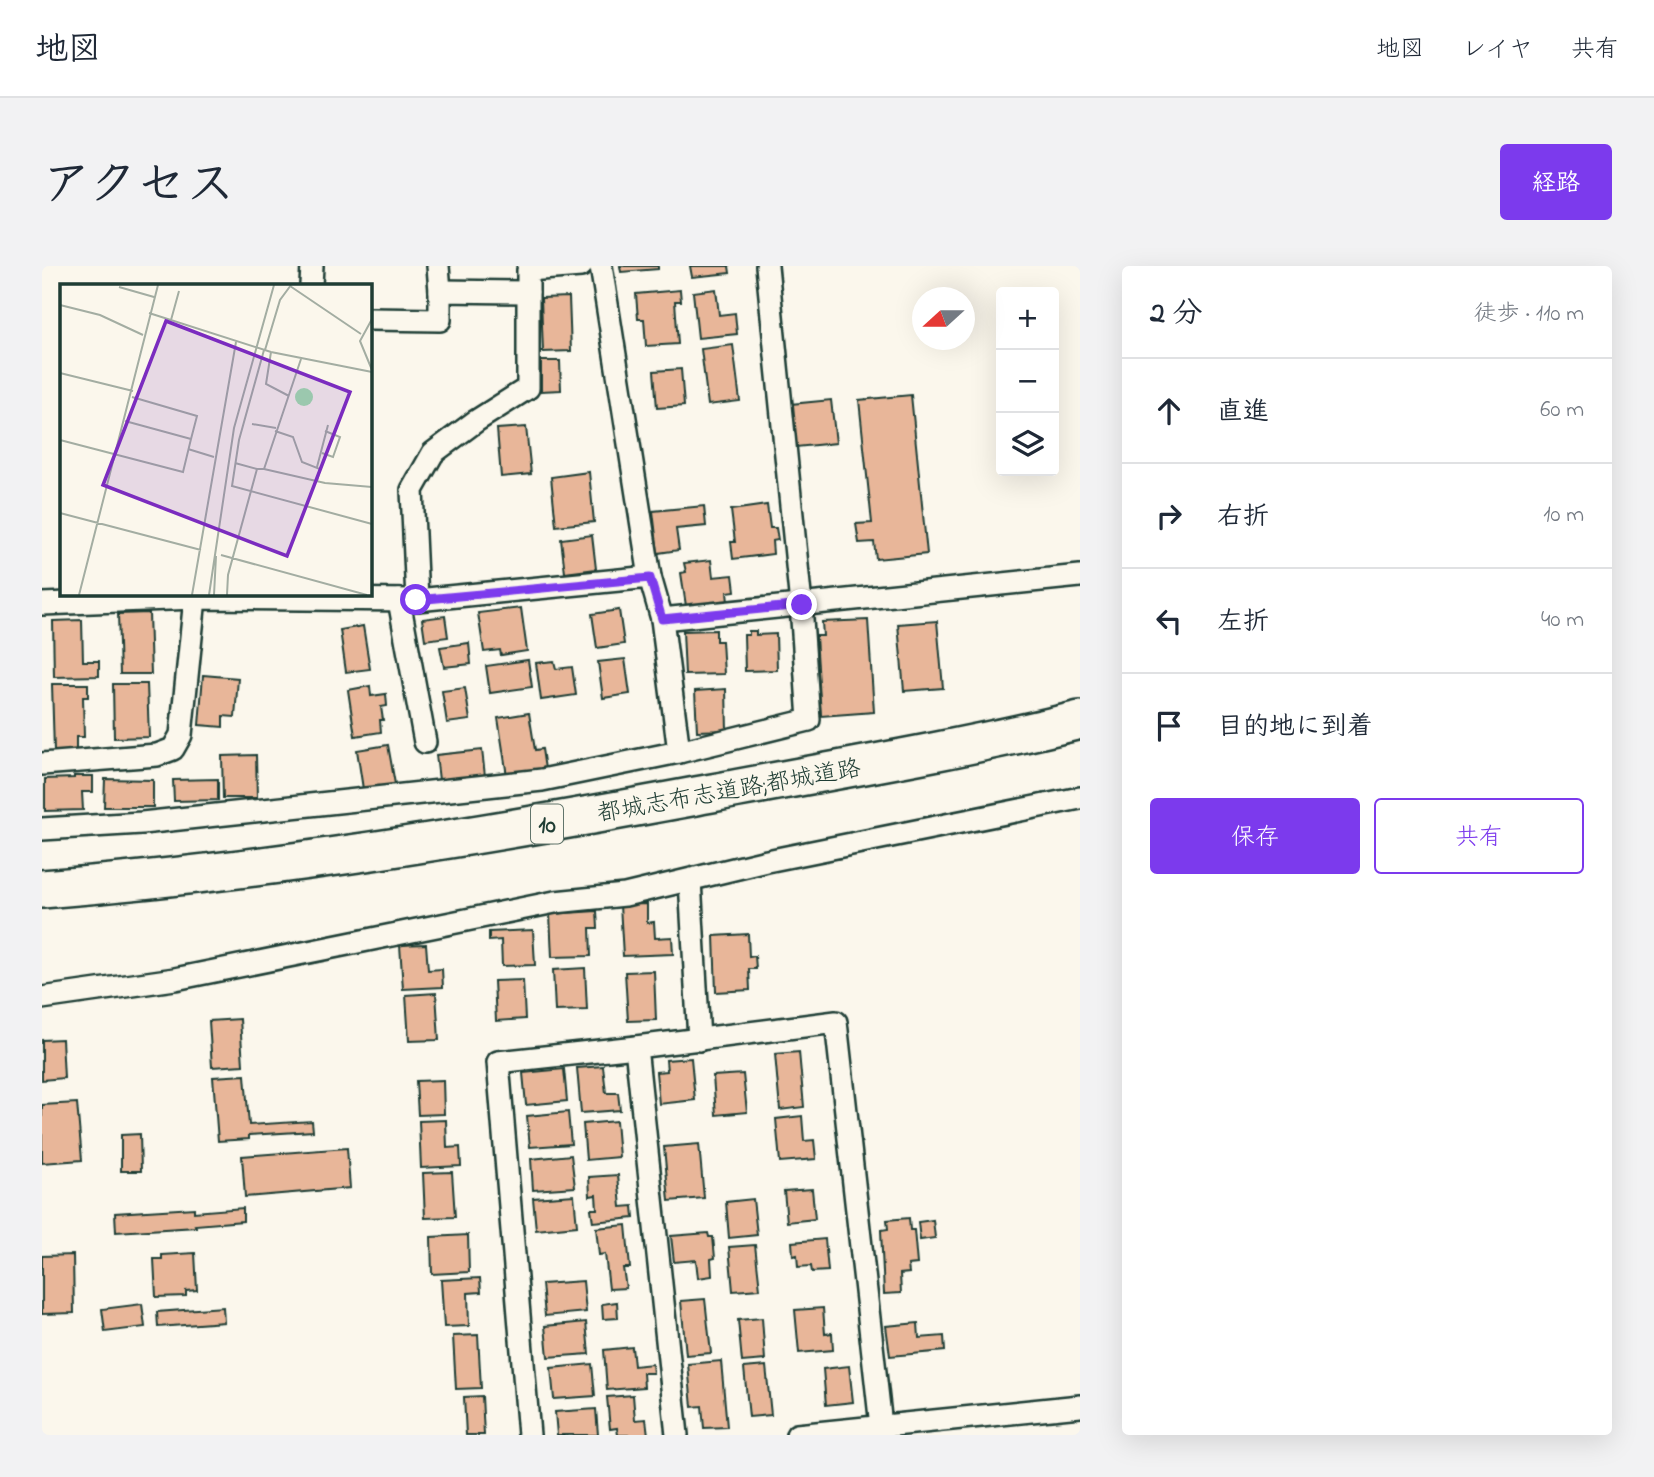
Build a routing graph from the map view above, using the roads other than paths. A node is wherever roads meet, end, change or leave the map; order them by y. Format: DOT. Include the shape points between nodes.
graph roads {
  1 [pos="312,266"];
  2 [pos="438,266"];
  3 [pos="581,266"];
  4 [pos="601,266"];
  5 [pos="766,266"];
  6 [pos="312,284"];
  7 [pos="440,291"];
  8 [pos="528,292"];
  9 [pos="371,319"];
  10 [pos="1080,576"];
  11 [pos="650,578"];
  12 [pos="195,598"];
  13 [pos="408,600"];
  14 [pos="42,604"];
  15 [pos="802,605"];
  16 [pos="662,619"];
  17 [pos="1069,721"];
  18 [pos="425,741"];
  19 [pos="679,752"];
  20 [pos="42,764"];
  21 [pos="1080,797"];
  22 [pos="42,829"];
  23 [pos="690,880"];
  24 [pos="42,889"];
  25 [pos="42,998"];
  26 [pos="699,1040"];
  27 [pos="636,1047"];
  28 [pos="1080,1406"];
  29 [pos="882,1431"];
  30 [pos="530,1435"];
  31 [pos="677,1435"];
  32 [pos="797,1435"];
  1 -- 6 [label="street"];
  2 -- 7 [label="street"];
  3 -- 8 [label="street" via="528,270"];
  4 -- 11 [label="street"];
  5 -- 15 [label="street"];
  7 -- 8 [label="street"];
  7 -- 9 [label="street" via="440,320"];
  8 -- 13 [label="street" via="528,388 433,453 412,490"];
  10 -- 15 [label="street"];
  11 -- 13 [label="street"];
  11 -- 16 [label="street"];
  12 -- 13 [label="street"];
  12 -- 14 [label="street"];
  12 -- 20 [label="street" via="181,734 173,749 157,755"];
  13 -- 18 [label="street"];
  15 -- 16 [label="street"];
  15 -- 19 [label="street" via="809,720"];
  16 -- 19 [label="street"];
  17 -- 24 [label="highway, 都城志布志道路;都城道路 / 10" via="898,759 487,835 130,883"];
  19 -- 22 [label="street" via="542,780 142,823"];
  21 -- 23 [label="street"];
  23 -- 25 [label="street" via="625,895 555,902 175,979"];
  23 -- 26 [label="street"];
  26 -- 27 [label="street"];
  26 -- 29 [label="street" via="836,1022"];
  27 -- 30 [label="street" via="498,1062"];
  27 -- 31 [label="street"];
  28 -- 29 [label="street"];
  29 -- 32 [label="street"];
}
